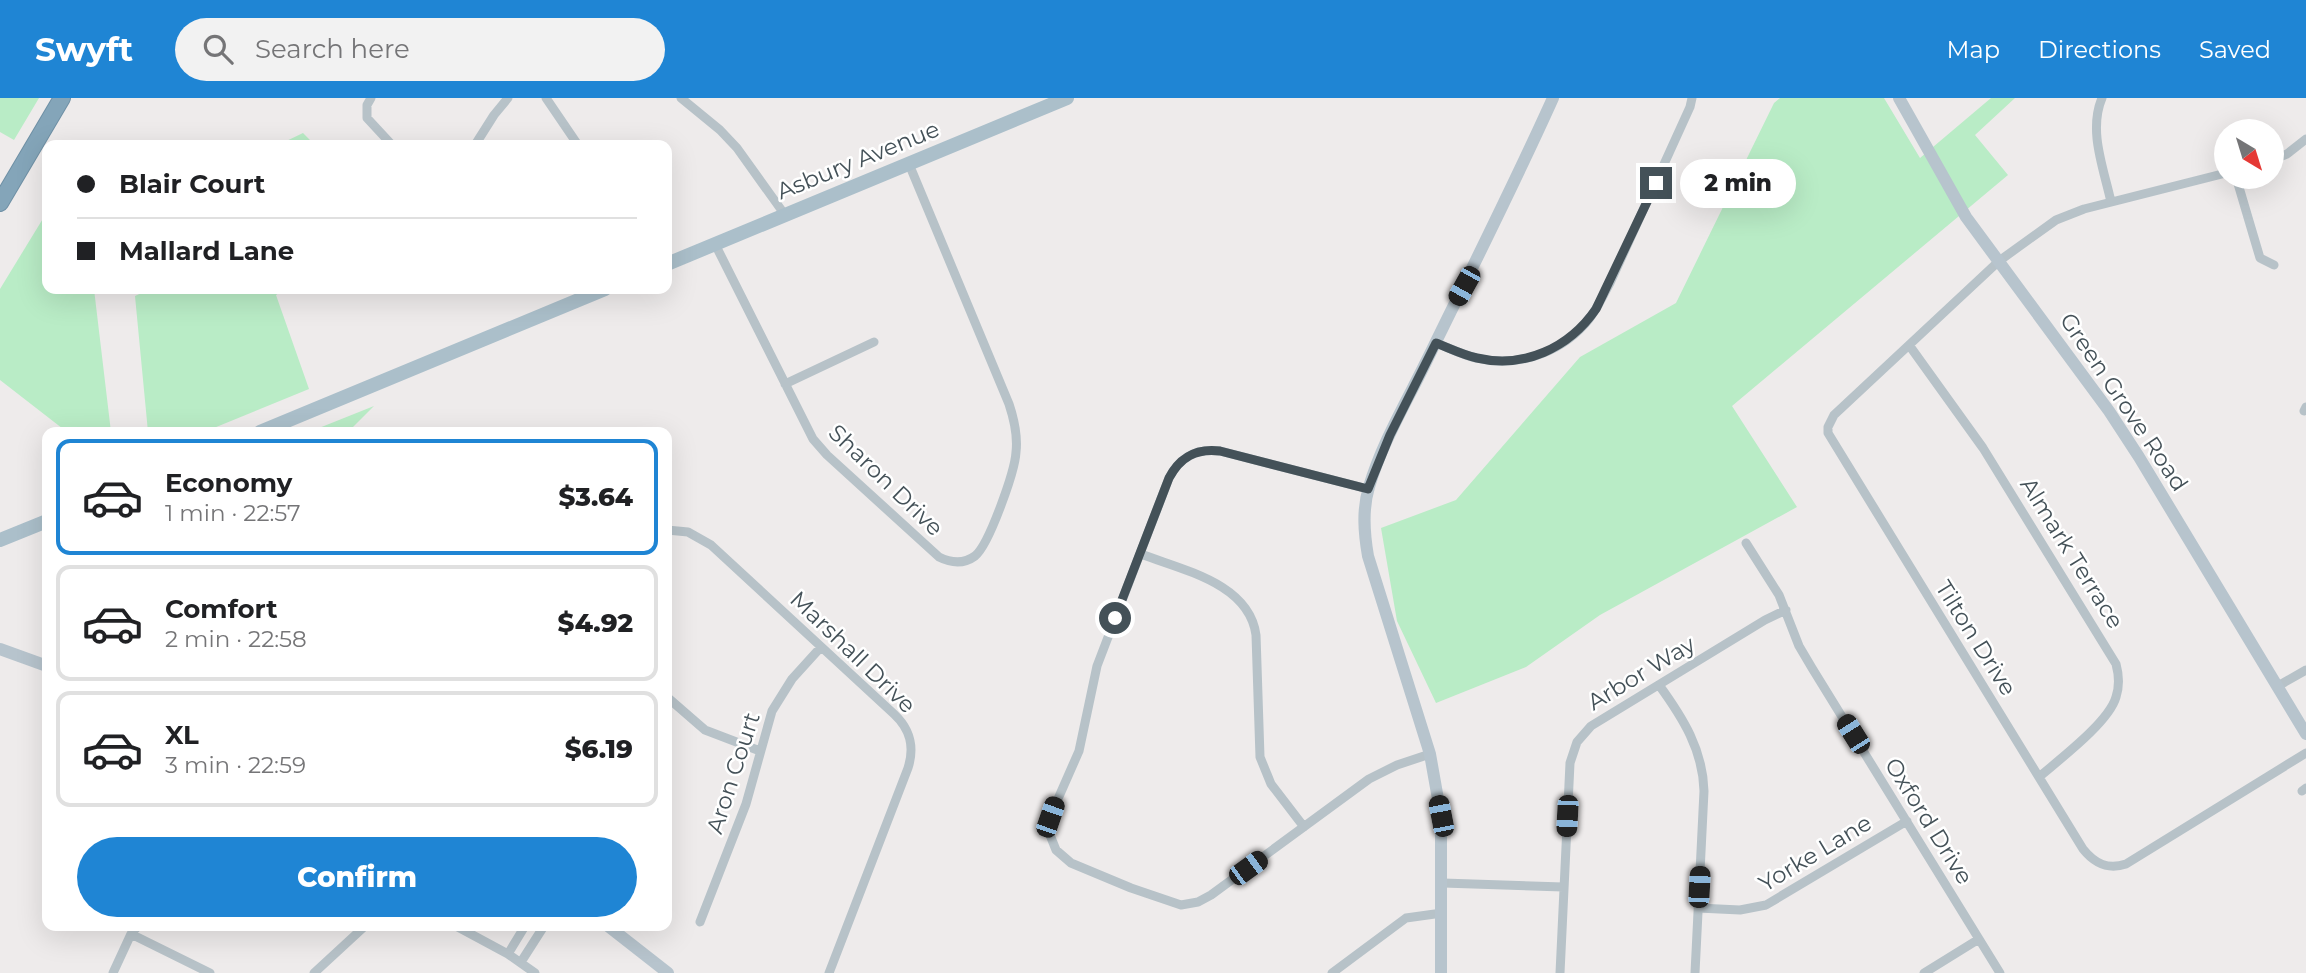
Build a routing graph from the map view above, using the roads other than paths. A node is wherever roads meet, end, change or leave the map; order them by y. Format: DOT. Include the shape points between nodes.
graph roads {
  1 [pos="62,98"];
  2 [pos="371,98"];
  3 [pos="508,98"];
  4 [pos="546,98"];
  5 [pos="681,98"];
  6 [pos="1067,98"];
  7 [pos="1553,98"];
  8 [pos="1692,98"];
  9 [pos="1899,98"];
  10 [pos="2102,98"];
  11 [pos="2306,139"];
  12 [pos="387,140"];
  13 [pos="478,140"];
  14 [pos="575,140"];
  15 [pos="2284,155"];
  16 [pos="909,164"];
  17 [pos="2214,176"];
  18 [pos="2240,189"];
  19 [pos="2111,202"];
  20 [pos="0,203"];
  21 [pos="785,215"];
  22 [pos="715,244"];
  23 [pos="1999,261"];
  24 [pos="672,262"];
  25 [pos="2274,265"];
  26 [pos="594,294"];
  27 [pos="874,342"];
  28 [pos="1436,343"];
  29 [pos="1909,345"];
  30 [pos="785,384"];
  31 [pos="272,427"];
  32 [pos="1368,489"];
  33 [pos="42,523"];
  34 [pos="672,530"];
  35 [pos="0,540"];
  36 [pos="1746,543"];
  37 [pos="1141,554"];
  38 [pos="1786,610"];
  39 [pos="821,647"];
  40 [pos="0,649"];
  41 [pos="42,664"];
  42 [pos="2306,670"];
  43 [pos="1658,685"];
  44 [pos="2278,686"];
  45 [pos="672,700"];
  46 [pos="2306,734"];
  47 [pos="760,751"];
  48 [pos="2306,753"];
  49 [pos="1430,754"];
  50 [pos="2039,777"];
  51 [pos="1907,821"];
  52 [pos="1304,827"];
  53 [pos="1443,883"];
  54 [pos="1563,887"];
  55 [pos="1698,908"];
  56 [pos="1442,913"];
  57 [pos="700,922"];
  58 [pos="134,931"];
  59 [pos="360,931"];
  60 [pos="465,931"];
  61 [pos="522,931"];
  62 [pos="541,931"];
  63 [pos="614,931"];
  64 [pos="131,934"];
  65 [pos="1979,939"];
  66 [pos="508,954"];
  67 [pos="522,962"];
  68 [pos="113,973"];
  69 [pos="210,973"];
  70 [pos="314,973"];
  71 [pos="535,973"];
  72 [pos="668,973"];
  73 [pos="828,973"];
  74 [pos="1332,973"];
  75 [pos="1441,973"];
  76 [pos="1560,973"];
  77 [pos="1695,973"];
  78 [pos="1924,973"];
  79 [pos="2000,973"];
  1 -- 20 [label="highway"];
  2 -- 12 [label="street" via="367,118"];
  3 -- 13 [label="street"];
  4 -- 14 [label="street"];
  5 -- 21 [label="street" via="737,148"];
  6 -- 16 [label="main road, Asbury Avenue"];
  7 -- 28 [label="street"];
  8 -- 28 [label="street" via="1610,283 1576,334 1549,351 1513,361 1476,358"];
  9 -- 23 [label="street, Green Grove Road" via="1966,217"];
  10 -- 19 [label="street" via="2097,114 2098,146"];
  11 -- 15 [label="street"];
  16 -- 21 [label="main road, Asbury Avenue"];
  16 -- 30 [label="street, Sharon Drive" via="1015,426 1011,477 982,549 966,561 939,557 820,447"];
  17 -- 19 [label="street, Tilton Drive"];
  18 -- 25 [label="street" via="2260,258"];
  19 -- 23 [label="street, Tilton Drive" via="2056,220"];
  21 -- 22 [label="main road, Asbury Avenue"];
  22 -- 24 [label="main road, Asbury Avenue"];
  22 -- 30 [label="street, Sharon Drive"];
  23 -- 29 [label="street, Tilton Drive"];
  23 -- 44 [label="street, Green Grove Road" via="2117,422"];
  26 -- 31 [label="main road"];
  27 -- 30 [label="street"];
  28 -- 32 [label="street"];
  29 -- 50 [label="street, Tilton Drive" via="1834,415 1828,433"];
  29 -- 50 [label="street, Almark Terrace" via="1983,448 2116,664 2119,685 2108,713"];
  32 -- 37 [label="street" via="1220,451 1197,451 1174,468"];
  32 -- 49 [label="street" via="1364,514 1368,556"];
  33 -- 35 [label="main road"];
  34 -- 39 [label="street, Marshall Drive" via="688,532 710,545"];
  36 -- 38 [label="street, Oxford Drive"];
  37 -- 52 [label="street" via="1222,586 1251,616 1256,635 1260,757 1271,784"];
  37 -- 52 [label="street" via="1097,666 1080,751 1050,817 1056,850 1070,863 1189,905 1211,895"];
  38 -- 43 [label="street, Arbor Way"];
  38 -- 51 [label="street, Oxford Drive" via="1799,646"];
  39 -- 47 [label="street, Aron Court" via="779,698"];
  39 -- 73 [label="street, Marshall Drive" via="902,722 911,744 908,768"];
  40 -- 41 [label="street"];
  42 -- 44 [label="street"];
  43 -- 54 [label="street, Arbor Way" via="1591,726 1577,742 1570,763"];
  43 -- 55 [label="street" via="1690,734 1702,769"];
  44 -- 46 [label="street, Green Grove Road"];
  45 -- 47 [label="street" via="705,730"];
  47 -- 57 [label="street, Aron Court" via="746,804"];
  48 -- 50 [label="street, Tilton Drive" via="2119,867 2089,857"];
  49 -- 52 [label="street" via="1369,779"];
  49 -- 53 [label="street" via="1441,816"];
  51 -- 55 [label="street, Yorke Lane" via="1766,905 1740,910"];
  51 -- 65 [label="street, Oxford Drive"];
  53 -- 54 [label="street"];
  53 -- 56 [label="street"];
  54 -- 76 [label="street, Arbor Way"];
  55 -- 77 [label="street"];
  56 -- 74 [label="street" via="1406,918"];
  56 -- 75 [label="street"];
  58 -- 64 [label="street"];
  59 -- 70 [label="street"];
  60 -- 66 [label="street"];
  61 -- 66 [label="street"];
  62 -- 67 [label="street"];
  63 -- 72 [label="street"];
  64 -- 68 [label="street"];
  64 -- 69 [label="street"];
  65 -- 78 [label="street"];
  65 -- 79 [label="street, Oxford Drive"];
  66 -- 67 [label="street"];
  67 -- 71 [label="street"];
}
